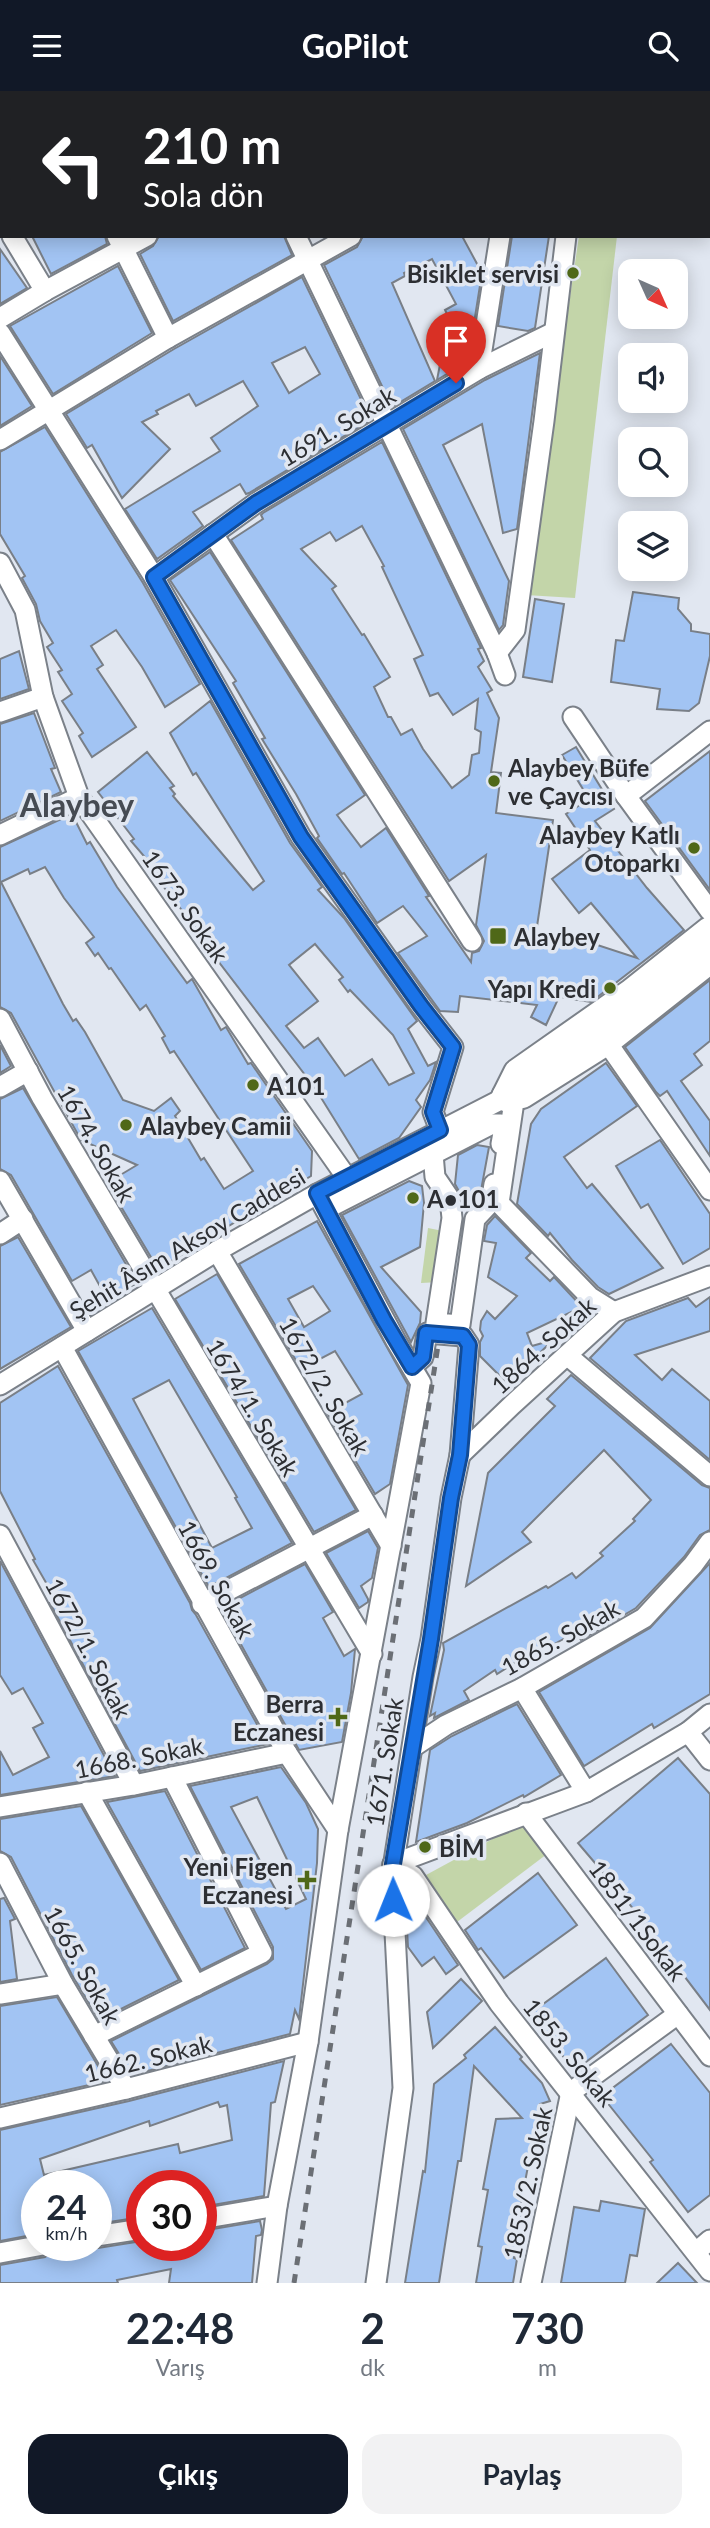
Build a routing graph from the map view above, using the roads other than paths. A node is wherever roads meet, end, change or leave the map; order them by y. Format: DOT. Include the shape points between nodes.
graph roads {
  1 [pos="13,238"];
  2 [pos="139,238"];
  3 [pos="297,238"];
  4 [pos="348,238"];
  5 [pos="500,238"];
  6 [pos="565,238"];
  7 [pos="120,242"];
  8 [pos="308,261"];
  9 [pos="45,291"];
  10 [pos="0,318"];
  11 [pos="554,331"];
  12 [pos="0,333"];
  13 [pos="169,338"];
  14 [pos="479,369"];
  15 [pos="48,410"];
  16 [pos="387,424"];
  17 [pos="0,440"];
  18 [pos="214,534"];
  19 [pos="2,571"];
  20 [pos="154,577"];
  21 [pos="497,653"];
  22 [pos="505,675"];
  23 [pos="43,697"];
  24 [pos="0,712"];
  25 [pos="573,717"];
  26 [pos="710,731"];
  27 [pos="626,796"];
  28 [pos="79,797"];
  29 [pos="0,835"];
  30 [pos="710,911"];
  31 [pos="710,931"];
  32 [pos="472,941"];
  33 [pos="710,960"];
  34 [pos="0,1019"];
  35 [pos="606,1041"];
  36 [pos="28,1071"];
  37 [pos="0,1087"];
  38 [pos="506,1097"];
  39 [pos="440,1130"];
  40 [pos="433,1154"];
  41 [pos="347,1178"];
  42 [pos="0,1181"];
  43 [pos="710,1190"];
  44 [pos="321,1201"];
  45 [pos="23,1219"];
  46 [pos="0,1234"];
  47 [pos="217,1251"];
  48 [pos="710,1276"];
  49 [pos="154,1289"];
  50 [pos="614,1313"];
  51 [pos="87,1331"];
  52 [pos="62,1347"];
  53 [pos="568,1356"];
  54 [pos="412,1367"];
  55 [pos="0,1385"];
  56 [pos="460,1455"];
  57 [pos="710,1476"];
  58 [pos="373,1515"];
  59 [pos="0,1535"];
  60 [pos="710,1542"];
  61 [pos="391,1546"];
  62 [pos="309,1549"];
  63 [pos="202,1604"];
  64 [pos="372,1654"];
  65 [pos="522,1688"];
  66 [pos="710,1714"];
  67 [pos="688,1732"];
  68 [pos="413,1747"];
  69 [pos="287,1753"];
  70 [pos="710,1760"];
  71 [pos="172,1777"];
  72 [pos="134,1785"];
  73 [pos="88,1793"];
  74 [pos="586,1793"];
  75 [pos="0,1807"];
  76 [pos="526,1813"];
  77 [pos="338,1830"];
  78 [pos="0,1864"];
  79 [pos="393,1864"];
  80 [pos="63,1984"];
  81 [pos="196,1986"];
  82 [pos="0,1994"];
  83 [pos="678,2014"];
  84 [pos="94,2036"];
  85 [pos="308,2042"];
  86 [pos="710,2056"];
  87 [pos="126,2089"];
  88 [pos="571,2092"];
  89 [pos="0,2118"];
  90 [pos="277,2206"];
  91 [pos="217,2216"];
  92 [pos="703,2246"];
  93 [pos="21,2249"];
  94 [pos="0,2253"];
  95 [pos="710,2271"];
  96 [pos="267,2283"];
  97 [pos="376,2283"];
  98 [pos="531,2283"];
  1 -- 9 [label="street"];
  2 -- 7 [label="street"];
  3 -- 8 [label="street"];
  4 -- 8 [label="street"];
  5 -- 14 [label="street"];
  6 -- 11 [label="street"];
  7 -- 9 [label="street"];
  7 -- 13 [label="street"];
  8 -- 13 [label="street"];
  8 -- 16 [label="street"];
  9 -- 10 [label="street"];
  11 -- 14 [label="street, 1691. Sokak"];
  11 -- 21 [label="street" via="515,630"];
  12 -- 15 [label="street"];
  13 -- 15 [label="street"];
  14 -- 16 [label="street, 1691. Sokak"];
  15 -- 17 [label="street"];
  15 -- 20 [label="street"];
  16 -- 18 [label="street, 1691. Sokak" via="256,503"];
  16 -- 21 [label="street"];
  18 -- 20 [label="street, 1691. Sokak"];
  18 -- 32 [label="street"];
  19 -- 23 [label="street, 1673. Sokak" via="25,610"];
  20 -- 39 [label="street" via="301,837 453,1047 433,1112"];
  21 -- 22 [label="street"];
  23 -- 24 [label="street"];
  23 -- 28 [label="street, 1673. Sokak"];
  25 -- 27 [label="street"];
  26 -- 27 [label="street"];
  27 -- 30 [label="street"];
  28 -- 29 [label="street"];
  28 -- 41 [label="street, 1673. Sokak"];
  31 -- 38 [label="main road" via="519,1073"];
  33 -- 35 [label="main road"];
  34 -- 36 [label="street, 1674. Sokak"];
  35 -- 38 [label="main road" via="522,1094"];
  35 -- 43 [label="street"];
  36 -- 37 [label="street"];
  36 -- 49 [label="street, 1674. Sokak"];
  38 -- 39 [label="street, Şehit Âsım Aksoy Caddesi"];
  38 -- 50 [label="street" via="513,1108 499,1203 590,1297"];
  39 -- 41 [label="street, Şehit Âsım Aksoy Caddesi"];
  40 -- 40 [label="street" via="492,1124 501,1124 491,1202 475,1219 460,1325 436,1323 452,1218 450,1199 435,1177"];
  40 -- 44 [label="street"];
  41 -- 44 [label="street, Şehit Âsım Aksoy Caddesi"];
  42 -- 45 [label="street"];
  44 -- 47 [label="street, Şehit Âsım Aksoy Caddesi"];
  44 -- 54 [label="street"];
  45 -- 46 [label="street"];
  45 -- 51 [label="street"];
  47 -- 49 [label="street, Şehit Âsım Aksoy Caddesi"];
  47 -- 58 [label="street, 1672/2. Sokak"];
  48 -- 50 [label="street, 1864. Sokak"];
  49 -- 51 [label="street, Şehit Âsım Aksoy Caddesi"];
  49 -- 62 [label="street, 1674/1. Sokak"];
  50 -- 53 [label="street, 1864. Sokak"];
  51 -- 52 [label="street, Şehit Âsım Aksoy Caddesi"];
  52 -- 55 [label="street, Şehit Âsım Aksoy Caddesi"];
  52 -- 63 [label="street, 1669. Sokak"];
  53 -- 56 [label="street, 1864. Sokak"];
  53 -- 57 [label="street"];
  54 -- 56 [label="street, 1671. Sokak" via="423,1357 426,1333 463,1336 469,1345"];
  54 -- 61 [label="street, 1671. Sokak" via="421,1383"];
  56 -- 68 [label="street, 1671. Sokak"];
  58 -- 61 [label="street, 1672/2. Sokak"];
  58 -- 62 [label="street"];
  59 -- 72 [label="street, 1672/1. Sokak"];
  60 -- 65 [label="street, 1865. Sokak" via="644,1618"];
  61 -- 64 [label="street, 1671. Sokak"];
  62 -- 63 [label="street"];
  62 -- 64 [label="street, 1674/1. Sokak"];
  63 -- 69 [label="street, 1669. Sokak"];
  64 -- 77 [label="street, 1671. Sokak"];
  65 -- 68 [label="street, 1865. Sokak" via="446,1725"];
  65 -- 74 [label="street"];
  66 -- 67 [label="street"];
  67 -- 70 [label="street"];
  67 -- 74 [label="street"];
  68 -- 79 [label="street, 1671. Sokak"];
  69 -- 71 [label="street, 1668. Sokak"];
  69 -- 77 [label="street, 1669. Sokak"];
  71 -- 72 [label="street, 1668. Sokak"];
  71 -- 81 [label="street" via="262,1953"];
  72 -- 73 [label="street, 1668. Sokak"];
  73 -- 75 [label="street, 1668. Sokak"];
  73 -- 81 [label="street"];
  74 -- 76 [label="street"];
  76 -- 79 [label="street"];
  76 -- 83 [label="street, 1851/1Sokak"];
  77 -- 85 [label="street, 1671. Sokak"];
  78 -- 80 [label="street, 1665. Sokak"];
  79 -- 88 [label="street, 1853. Sokak" via="413,1876 499,2003"];
  79 -- 97 [label="street, 1671. Sokak" via="403,2088"];
  80 -- 82 [label="street"];
  80 -- 84 [label="street, 1665. Sokak"];
  81 -- 84 [label="street"];
  83 -- 86 [label="street, 1851/1Sokak"];
  83 -- 88 [label="street"];
  84 -- 87 [label="street, 1665. Sokak"];
  85 -- 87 [label="street, 1662. Sokak"];
  85 -- 90 [label="street, 1671. Sokak"];
  87 -- 89 [label="street, 1662. Sokak"];
  88 -- 92 [label="street, 1853. Sokak"];
  88 -- 98 [label="street, 1853/2. Sokak"];
  90 -- 91 [label="street"];
  90 -- 96 [label="street, 1671. Sokak"];
  92 -- 95 [label="street, 1853. Sokak"];
  93 -- 94 [label="street"];
}
